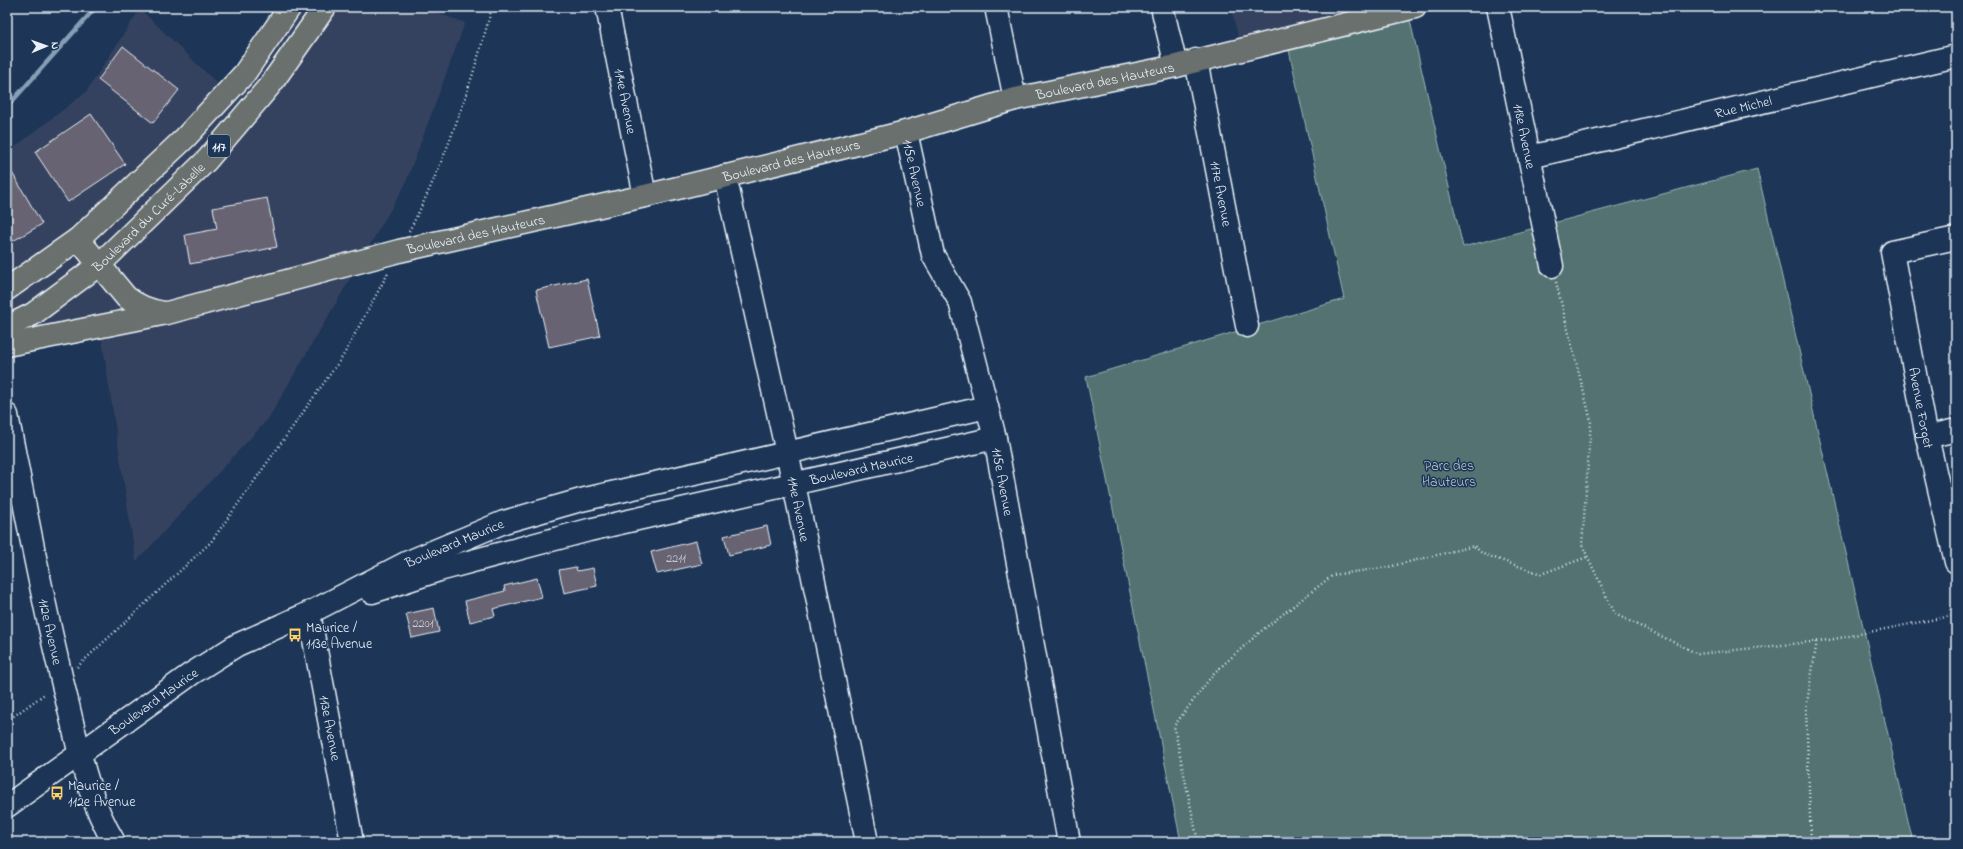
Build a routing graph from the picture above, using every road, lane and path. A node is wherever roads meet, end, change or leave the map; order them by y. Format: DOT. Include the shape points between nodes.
graph roads {
  1 [pos="290,7"];
  2 [pos="325,7"];
  3 [pos="492,7"];
  4 [pos="607,7"];
  5 [pos="996,7"];
  6 [pos="1162,7"];
  7 [pos="1415,7"];
  8 [pos="1498,7"];
  9 [pos="1956,56"];
  10 [pos="1186,63"];
  11 [pos="1015,99"];
  12 [pos="906,132"];
  13 [pos="1530,157"];
  14 [pos="725,176"];
  15 [pos="645,196"];
  16 [pos="406,236"];
  17 [pos="1956,238"];
  18 [pos="78,239"];
  19 [pos="100,264"];
  20 [pos="1552,266"];
  21 [pos="389,269"];
  22 [pos="7,289"];
  23 [pos="167,313"];
  24 [pos="1247,326"];
  25 [pos="7,327"];
  26 [pos="7,345"];
  27 [pos="987,407"];
  28 [pos="7,415"];
  29 [pos="1956,430"];
  30 [pos="1927,437"];
  31 [pos="995,438"];
  32 [pos="787,452"];
  33 [pos="794,484"];
  34 [pos="608,494"];
  35 [pos="611,525"];
  36 [pos="1587,557"];
  37 [pos="1956,562"];
  38 [pos="308,613"];
  39 [pos="1956,615"];
  40 [pos="1817,641"];
  41 [pos="62,681"];
  42 [pos="7,721"];
  43 [pos="80,753"];
  44 [pos="7,806"];
  45 [pos="114,842"];
  46 [pos="352,842"];
  47 [pos="867,842"];
  48 [pos="1069,842"];
  49 [pos="1198,842"];
  50 [pos="1811,842"];
  1 -- 18 [label="main road, 117" via="239,80 185,138"];
  2 -- 19 [label="main road, Boulevard du Curé-Labelle / 117" via="272,84 207,160"];
  3 -- 16 [label="path" via="478,57 449,138 429,190"];
  4 -- 15 [label="street, 114e Avenue"];
  5 -- 11 [label="street"];
  6 -- 10 [label="street, 117e Avenue"];
  7 -- 10 [label="main road, Boulevard des Hauteurs"];
  8 -- 13 [label="street, 118e Avenue"];
  9 -- 13 [label="street, Rue Michel"];
  10 -- 11 [label="main road, Boulevard des Hauteurs"];
  10 -- 24 [label="street, 117e Avenue"];
  11 -- 12 [label="main road, Boulevard des Hauteurs"];
  12 -- 14 [label="main road, Boulevard des Hauteurs"];
  12 -- 27 [label="street, 115e Avenue" via="932,255 960,302"];
  13 -- 20 [label="street, 118e Avenue"];
  14 -- 15 [label="main road, Boulevard des Hauteurs"];
  14 -- 32 [label="street, 114e Avenue"];
  15 -- 23 [label="main road, Boulevard des Hauteurs" via="399,251"];
  17 -- 30 [label="street, Avenue Forget" via="1892,252"];
  18 -- 19 [label="main road"];
  18 -- 22 [label="main road, 117"];
  19 -- 23 [label="main road" via="134,304 152,311"];
  19 -- 25 [label="main road, Boulevard du Curé-Labelle / 117" via="33,314"];
  20 -- 36 [label="path" via="1591,421 1582,545"];
  21 -- 41 [label="path" via="343,356 211,542"];
  23 -- 26 [label="main road, Boulevard des Hauteurs"];
  27 -- 31 [label="street, 115e Avenue"];
  27 -- 32 [label="street, Boulevard Maurice"];
  28 -- 41 [label="street, 112e Avenue"];
  29 -- 30 [label="street"];
  30 -- 37 [label="street, Avenue Forget"];
  31 -- 33 [label="street, Boulevard Maurice"];
  31 -- 48 [label="street, 115e Avenue"];
  32 -- 33 [label="street, 114e Avenue"];
  32 -- 34 [label="street, Boulevard Maurice"];
  33 -- 35 [label="street, Boulevard Maurice"];
  33 -- 47 [label="street, 114e Avenue"];
  34 -- 35 [label="street"];
  34 -- 38 [label="street, Boulevard Maurice" via="504,522 406,563"];
  35 -- 38 [label="street, Boulevard Maurice" via="439,570"];
  36 -- 40 [label="path" via="1615,614 1698,654"];
  36 -- 49 [label="path" via="1541,574 1484,554 1474,546 1388,567 1333,575 1260,632 1214,673 1174,726"];
  38 -- 43 [label="street, Boulevard Maurice" via="237,645 191,674"];
  38 -- 46 [label="street, 113e Avenue"];
  39 -- 40 [label="path"];
  40 -- 50 [label="path" via="1806,709"];
  41 -- 42 [label="path"];
  41 -- 43 [label="street, 112e Avenue"];
  43 -- 44 [label="street, Boulevard Maurice"];
  43 -- 45 [label="street, 112e Avenue" via="102,823"];
}
